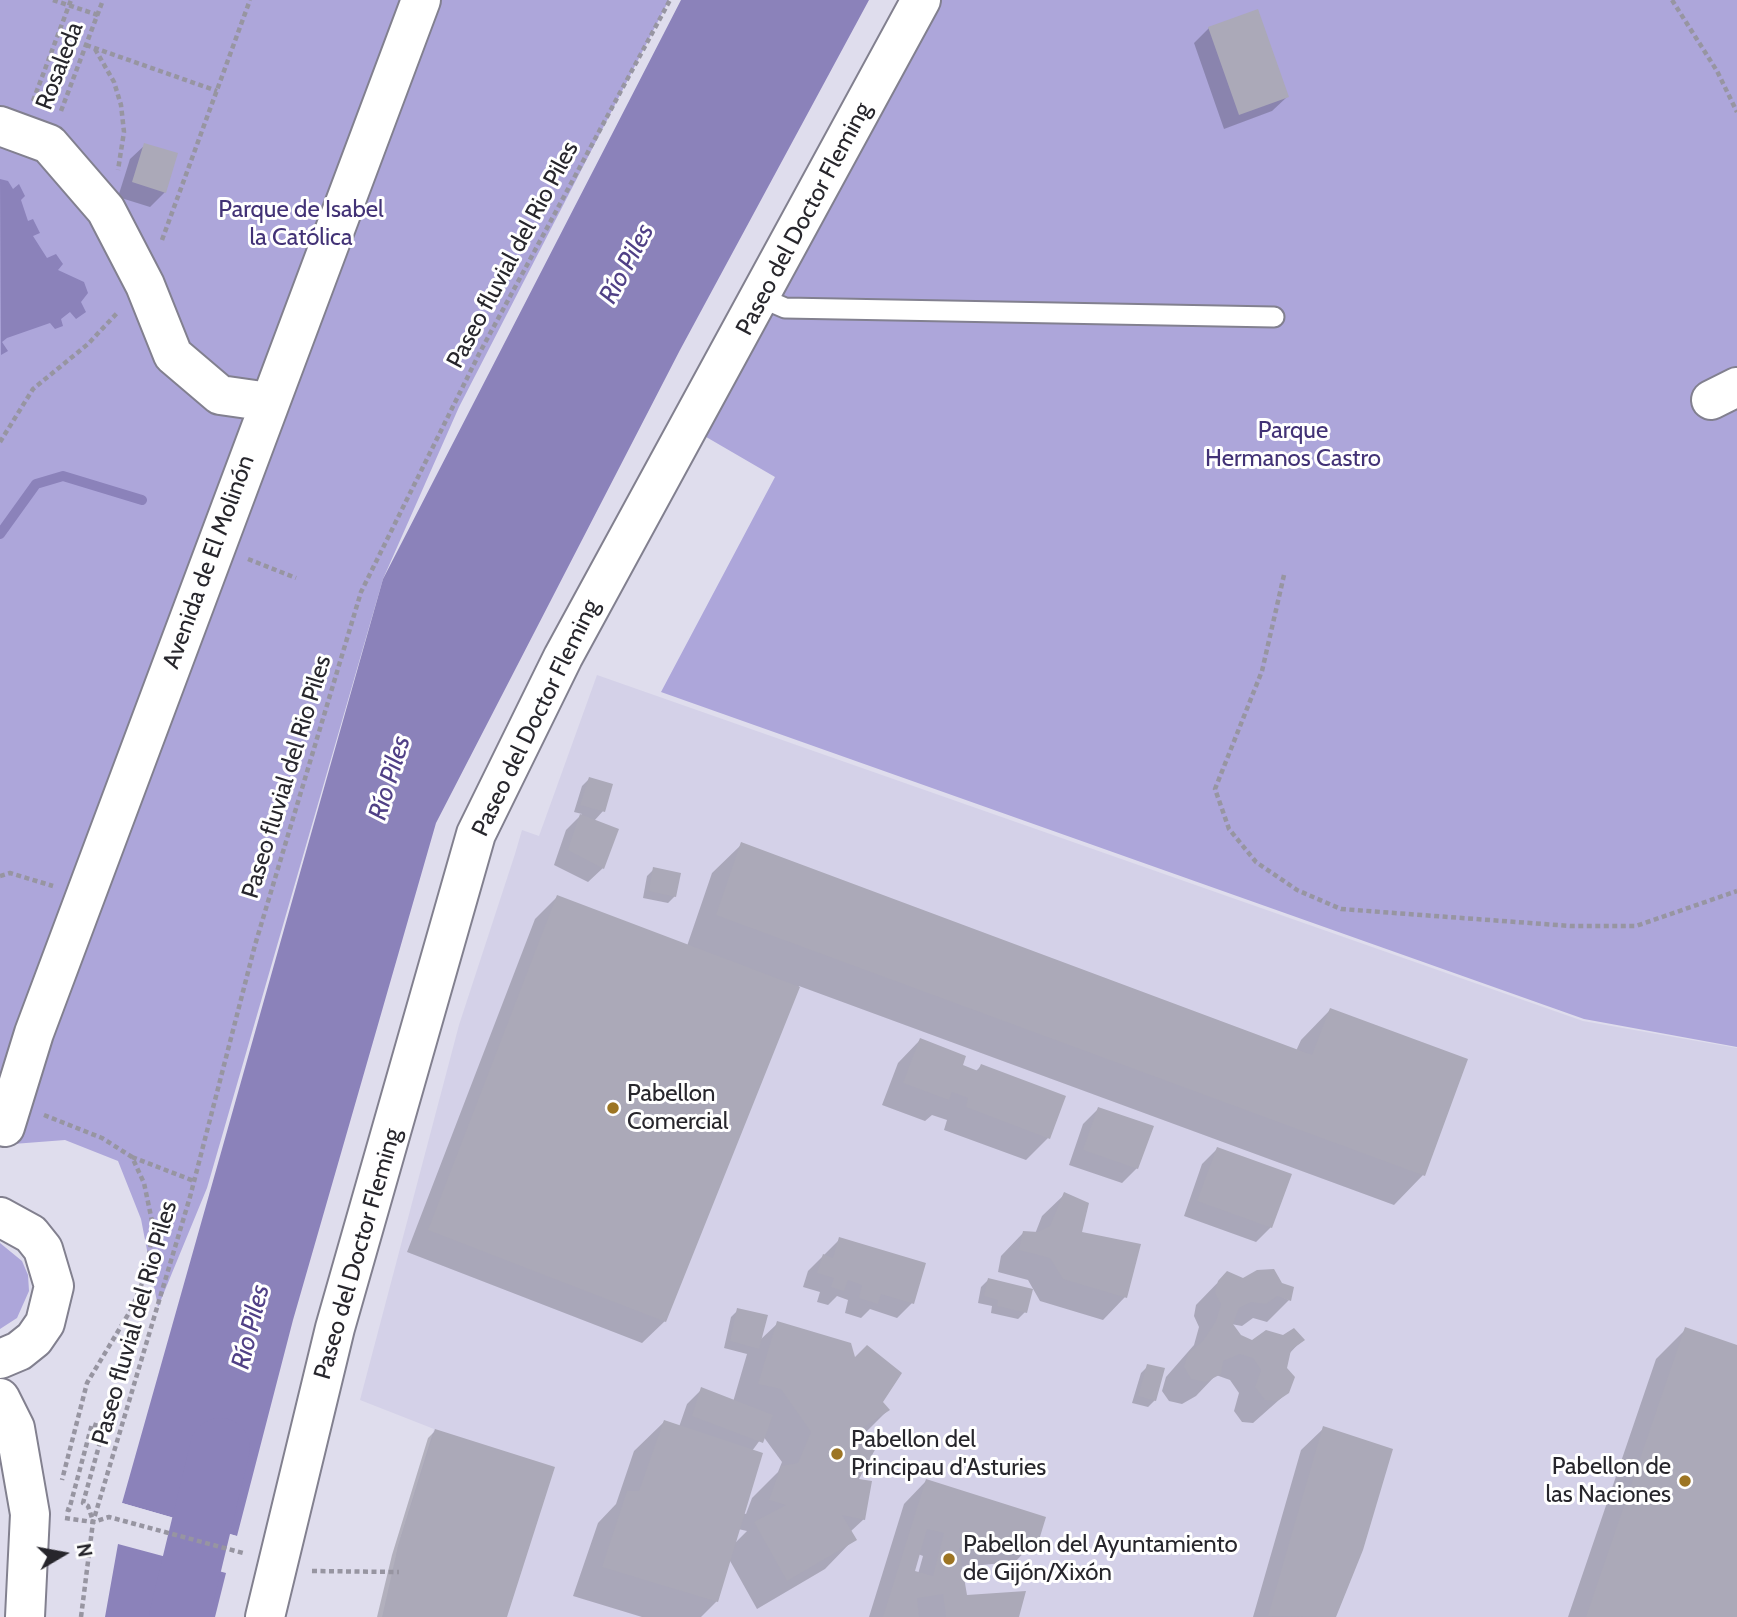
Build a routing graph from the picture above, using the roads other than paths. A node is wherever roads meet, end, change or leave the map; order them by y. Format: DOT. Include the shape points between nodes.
graph roads {
  1 [pos="421,0"];
  2 [pos="922,0"];
  3 [pos="23,134"];
  4 [pos="762,298"];
  5 [pos="1274,317"];
  6 [pos="269,402"];
  7 [pos="8,1116"];
  8 [pos="0,1217"];
  9 [pos="0,1359"];
  10 [pos="0,1398"];
  11 [pos="25,1617"];
  12 [pos="265,1617"];
  1 -- 6 [label="main road, Avenida de El Molinón"];
  2 -- 4 [label="main road, Paseo del Doctor Fleming"];
  3 -- 6 [label="main road" via="106,210 145,285 173,355 220,395"];
  4 -- 5 [label="lane" via="785,308"];
  4 -- 12 [label="main road, Paseo del Doctor Fleming" via="563,657 476,834 335,1328 261,1559"];
  6 -- 7 [label="main road, Avenida de El Molinón" via="34,1032"];
  8 -- 9 [label="main road" via="23,1229 43,1249 54,1286 45,1323 34,1339"];
  10 -- 11 [label="main road" via="15,1428 30,1514"];
}
